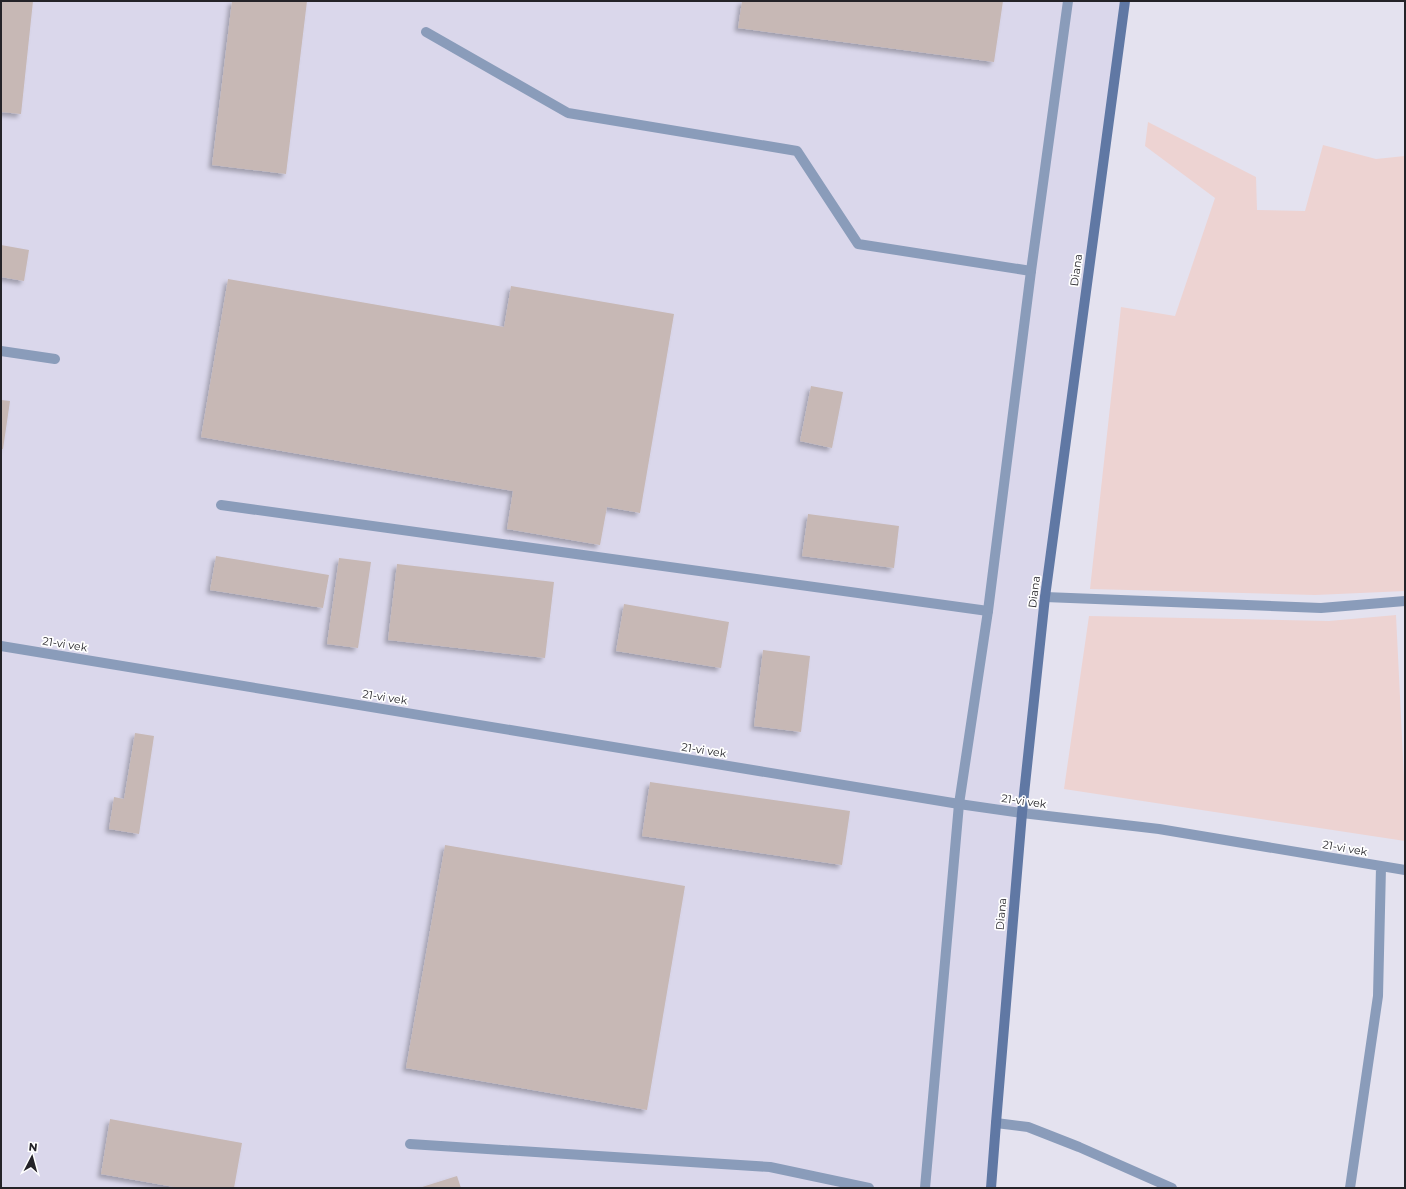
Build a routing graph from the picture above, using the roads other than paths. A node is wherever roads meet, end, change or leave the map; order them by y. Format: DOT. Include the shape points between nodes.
graph roads {
  1 [pos="1068,1"];
  2 [pos="1125,1"];
  3 [pos="426,32"];
  4 [pos="1031,272"];
  5 [pos="1,351"];
  6 [pos="55,359"];
  7 [pos="221,504"];
  8 [pos="1045,597"];
  9 [pos="1405,601"];
  10 [pos="988,611"];
  11 [pos="1,646"];
  12 [pos="959,804"];
  13 [pos="1022,813"];
  14 [pos="1381,867"];
  15 [pos="1405,870"];
  16 [pos="996,1123"];
  17 [pos="410,1144"];
  18 [pos="869,1188"];
  19 [pos="926,1188"];
  20 [pos="991,1188"];
  21 [pos="1172,1188"];
  22 [pos="1350,1188"];
  1 -- 4 [label="street"];
  2 -- 8 [label="main road, Diana"];
  3 -- 4 [label="street" via="568,113 797,151 858,244"];
  4 -- 10 [label="street"];
  5 -- 6 [label="street"];
  7 -- 10 [label="street"];
  8 -- 9 [label="street" via="1321,608"];
  8 -- 13 [label="main road, Diana"];
  10 -- 12 [label="street"];
  11 -- 12 [label="street, 21-vi vek"];
  12 -- 13 [label="street, 21-vi vek"];
  12 -- 19 [label="street"];
  13 -- 14 [label="street, 21-vi vek" via="1159,829"];
  13 -- 16 [label="main road, Diana"];
  14 -- 15 [label="street, 21-vi vek"];
  14 -- 22 [label="street" via="1378,996"];
  16 -- 20 [label="main road, Diana"];
  16 -- 21 [label="street" via="1028,1127"];
  17 -- 18 [label="street" via="770,1167"];
}
